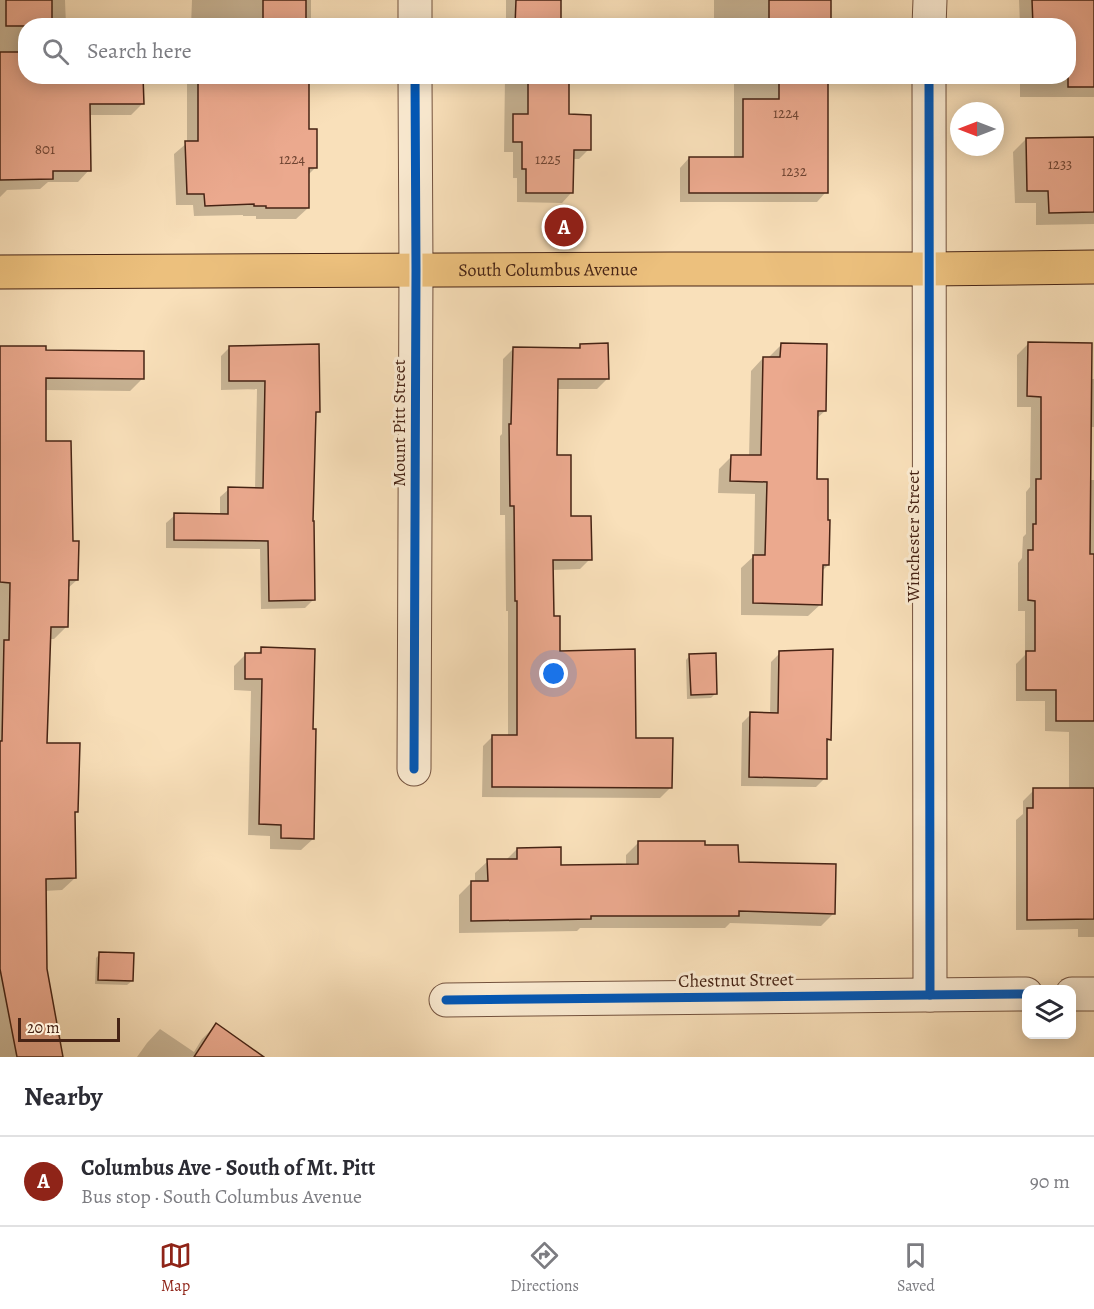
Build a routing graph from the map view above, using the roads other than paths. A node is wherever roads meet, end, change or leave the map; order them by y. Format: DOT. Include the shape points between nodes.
graph roads {
  1 [pos="415,0"];
  2 [pos="930,0"];
  3 [pos="415,18"];
  4 [pos="929,18"];
  5 [pos="415,84"];
  6 [pos="929,84"];
  7 [pos="1094,267"];
  8 [pos="929,269"];
  9 [pos="416,270"];
  10 [pos="0,272"];
  11 [pos="414,769"];
  12 [pos="1022,994"];
  13 [pos="1076,994"];
  14 [pos="1094,994"];
  15 [pos="930,995"];
  16 [pos="446,1000"];
  1 -- 3 [label="street"];
  2 -- 4 [label="street"];
  5 -- 9 [label="street, Mount Pitt Street"];
  6 -- 8 [label="street, Winchester Street"];
  7 -- 8 [label="main road, South Columbus Avenue"];
  8 -- 9 [label="main road, South Columbus Avenue"];
  8 -- 15 [label="street, Winchester Street"];
  9 -- 10 [label="main road, South Columbus Avenue"];
  9 -- 11 [label="street, Mount Pitt Street"];
  12 -- 15 [label="street, Chestnut Street"];
  13 -- 14 [label="street"];
  15 -- 16 [label="street, Chestnut Street"];
}
